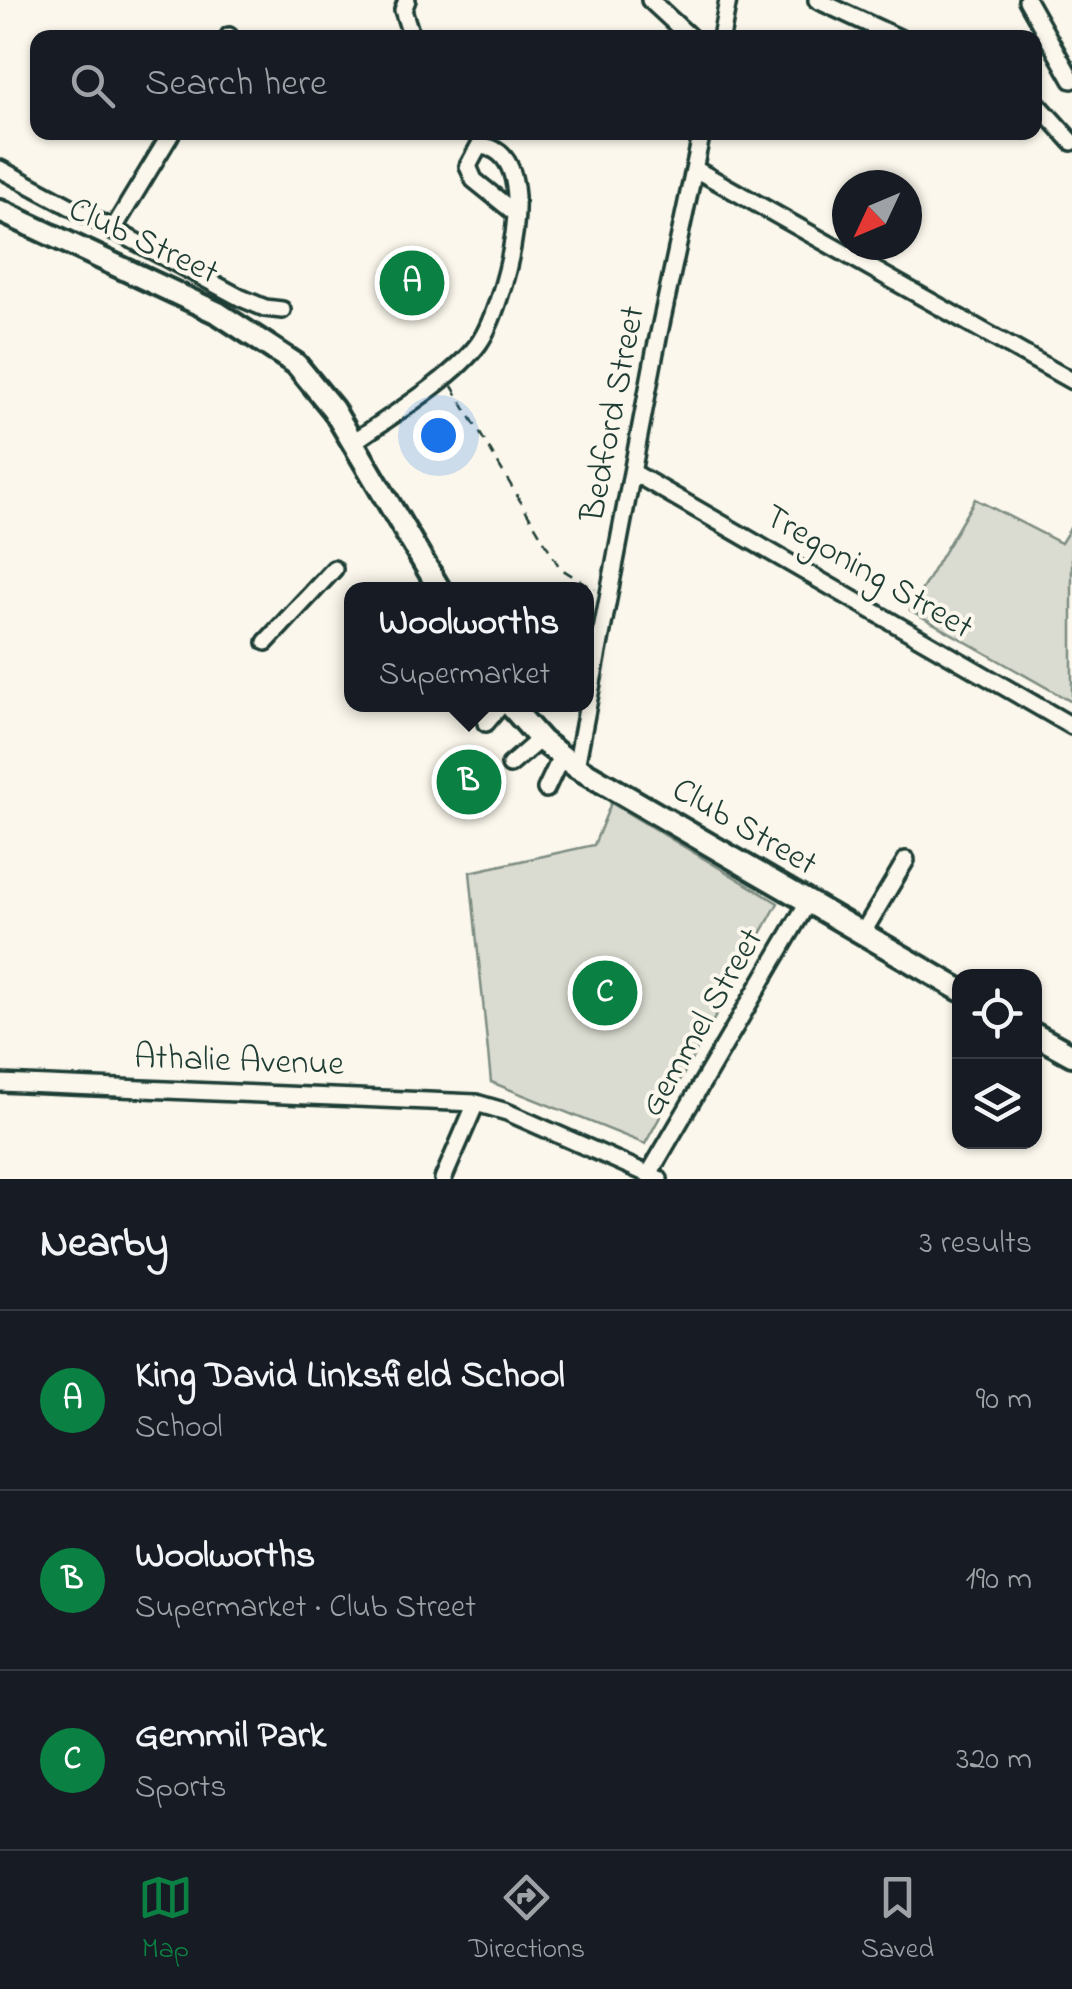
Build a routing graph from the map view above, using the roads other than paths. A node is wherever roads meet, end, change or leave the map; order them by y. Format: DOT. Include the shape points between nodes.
graph roads {
  1 [pos="406,0"];
  2 [pos="650,0"];
  3 [pos="728,0"];
  4 [pos="817,0"];
  5 [pos="1027,0"];
  6 [pos="410,30"];
  7 [pos="682,30"];
  8 [pos="722,30"];
  9 [pos="882,30"];
  10 [pos="1072,80"];
  11 [pos="1042,109"];
  12 [pos="167,140"];
  13 [pos="700,140"];
  14 [pos="1072,142"];
  15 [pos="0,169"];
  16 [pos="695,169"];
  17 [pos="0,212"];
  18 [pos="516,214"];
  19 [pos="0,225"];
  20 [pos="112,232"];
  21 [pos="282,310"];
  22 [pos="256,336"];
  23 [pos="1072,381"];
  24 [pos="352,443"];
  25 [pos="634,473"];
  26 [pos="334,570"];
  27 [pos="435,582"];
  28 [pos="266,642"];
  29 [pos="594,655"];
  30 [pos="498,712"];
  31 [pos="514,712"];
  32 [pos="580,712"];
  33 [pos="486,723"];
  34 [pos="1072,726"];
  35 [pos="540,739"];
  36 [pos="568,762"];
  37 [pos="510,765"];
  38 [pos="546,789"];
  39 [pos="906,860"];
  40 [pos="808,902"];
  41 [pos="862,934"];
  42 [pos="952,985"];
  43 [pos="1042,1038"];
  44 [pos="1072,1055"];
  45 [pos="0,1083"];
  46 [pos="476,1102"];
  47 [pos="654,1176"];
  48 [pos="443,1179"];
  1 -- 6 [label="street"];
  2 -- 7 [label="street"];
  3 -- 8 [label="street"];
  4 -- 9 [label="street"];
  5 -- 10 [label="street"];
  11 -- 14 [label="street"];
  12 -- 20 [label="street"];
  13 -- 16 [label="street, Bedford Street"];
  15 -- 20 [label="street"];
  16 -- 23 [label="street"];
  16 -- 25 [label="street, Bedford Street"];
  17 -- 22 [label="main road, Club Street"];
  18 -- 24 [label="street" via="486,331 445,375"];
  19 -- 22 [label="main road, Club Street" via="232,332"];
  20 -- 21 [label="street" via="242,298"];
  22 -- 24 [label="main road, Club Street" via="309,377"];
  24 -- 27 [label="main road, Club Street"];
  25 -- 29 [label="street, Bedford Street"];
  25 -- 34 [label="street, Tregoning Street"];
  26 -- 28 [label="street"];
  30 -- 33 [label="street"];
  31 -- 35 [label="main road, Club Street"];
  32 -- 36 [label="street, Bedford Street"];
  35 -- 36 [label="main road, Club Street"];
  35 -- 37 [label="street"];
  36 -- 38 [label="street, Bedford Street"];
  36 -- 40 [label="main road, Club Street"];
  39 -- 41 [label="street"];
  40 -- 41 [label="main road, Club Street"];
  40 -- 47 [label="street, Gemmel Street"];
  41 -- 42 [label="main road, Club Street"];
  43 -- 44 [label="main road"];
  45 -- 46 [label="street, Athalie Avenue"];
  46 -- 47 [label="street, Athalie Avenue"];
  46 -- 48 [label="street"];
}
